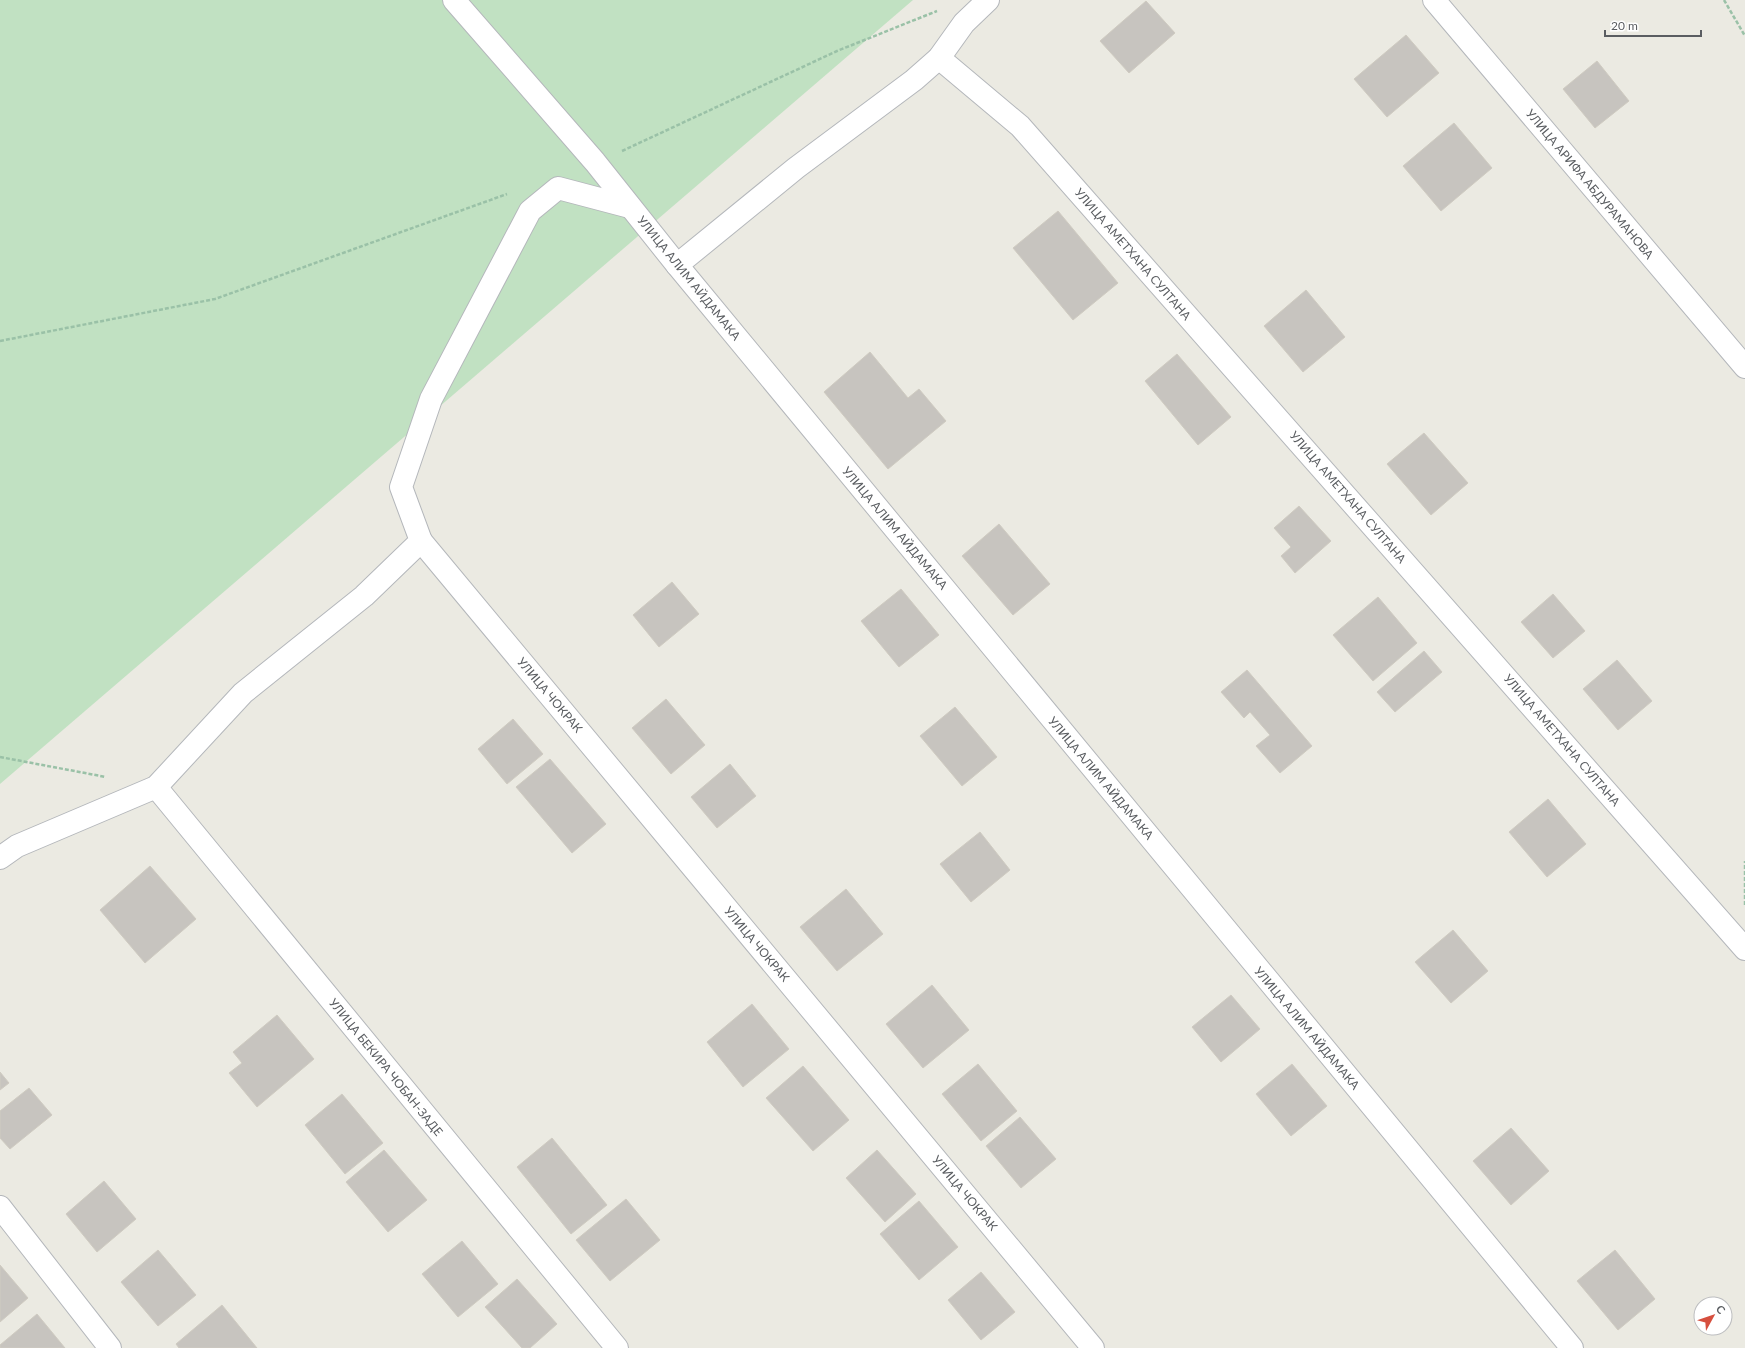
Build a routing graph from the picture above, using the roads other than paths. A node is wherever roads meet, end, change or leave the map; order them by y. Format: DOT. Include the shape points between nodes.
graph roads {
  1 [pos="454,0"];
  2 [pos="988,0"];
  3 [pos="1434,0"];
  4 [pos="938,58"];
  5 [pos="630,207"];
  6 [pos="677,265"];
  7 [pos="1745,367"];
  8 [pos="421,541"];
  9 [pos="156,787"];
  10 [pos="0,858"];
  11 [pos="1745,948"];
  12 [pos="0,1207"];
  13 [pos="110,1348"];
  14 [pos="617,1348"];
  15 [pos="1093,1348"];
  16 [pos="1572,1348"];
  1 -- 5 [label="street, УЛИЦА АЛИМ АЙДАМАКА" via="595,162"];
  2 -- 4 [label="street" via="964,23"];
  3 -- 7 [label="street, УЛИЦА АРИФА АБДУРАМАНОВА"];
  4 -- 6 [label="street" via="914,80 796,168"];
  4 -- 11 [label="street, УЛИЦА АМЕТХАНА СУЛТАНА" via="1020,126"];
  5 -- 6 [label="street, УЛИЦА АЛИМ АЙДАМАКА"];
  5 -- 8 [label="street, УЛИЦА ЧОКРАК" via="558,188 530,211 431,399 401,488"];
  6 -- 16 [label="street, УЛИЦА АЛИМ АЙДАМАКА"];
  8 -- 9 [label="street" via="364,596 243,693"];
  8 -- 15 [label="street, УЛИЦА ЧОКРАК"];
  9 -- 10 [label="street" via="17,846"];
  9 -- 14 [label="street, УЛИЦА БЕКИРА ЧОБАН-ЗАДЕ"];
  12 -- 13 [label="street"];
}
